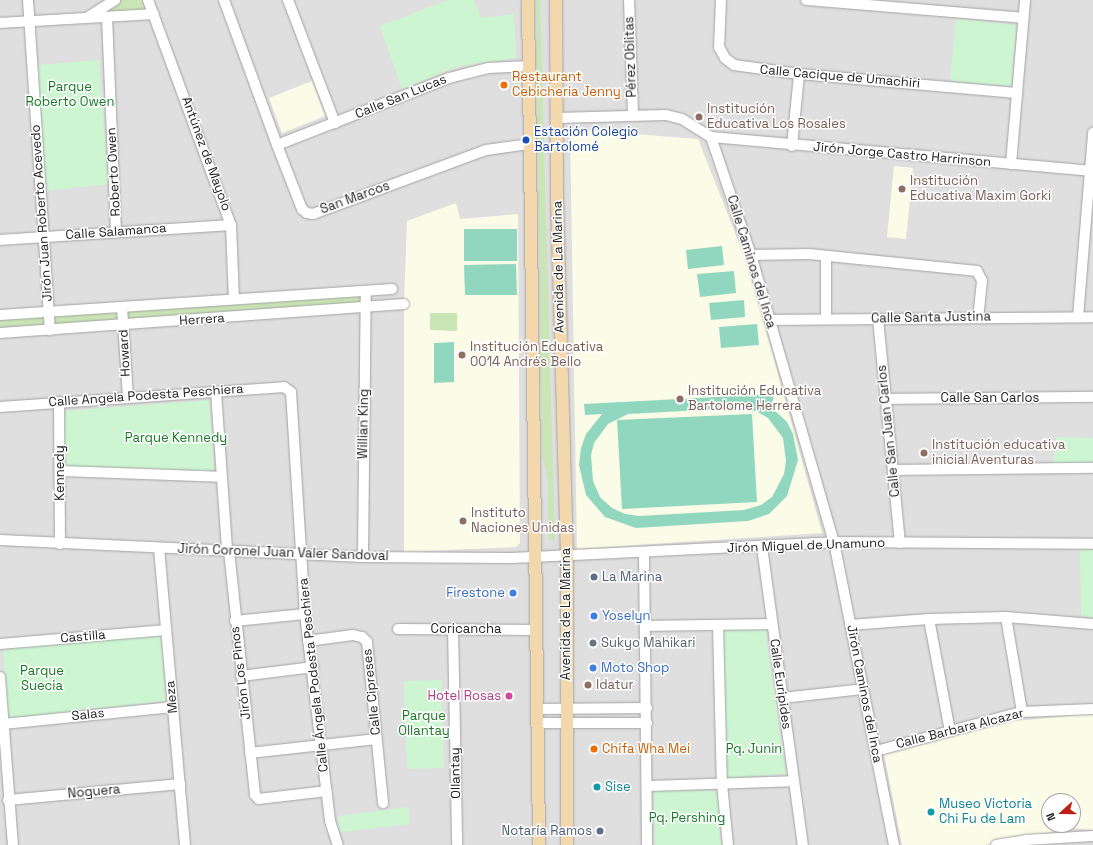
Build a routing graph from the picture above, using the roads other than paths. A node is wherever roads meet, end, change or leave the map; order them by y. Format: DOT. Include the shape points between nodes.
graph roads {
  1 [pos="28,0"];
  2 [pos="115,0"];
  3 [pos="148,0"];
  4 [pos="224,0"];
  5 [pos="288,0"];
  6 [pos="528,0"];
  7 [pos="556,0"];
  8 [pos="629,0"];
  9 [pos="720,0"];
  10 [pos="806,0"];
  11 [pos="1025,0"];
  12 [pos="865,2"];
  13 [pos="949,5"];
  14 [pos="154,14"];
  15 [pos="107,17"];
  16 [pos="86,18"];
  17 [pos="1023,18"];
  18 [pos="30,21"];
  19 [pos="0,23"];
  20 [pos="529,66"];
  21 [pos="798,74"];
  22 [pos="1017,93"];
  23 [pos="633,115"];
  24 [pos="556,118"];
  25 [pos="335,123"];
  26 [pos="1093,133"];
  27 [pos="711,137"];
  28 [pos="530,144"];
  29 [pos="277,145"];
  30 [pos="792,146"];
  31 [pos="1011,164"];
  32 [pos="1092,171"];
  33 [pos="231,225"];
  34 [pos="116,231"];
  35 [pos="44,237"];
  36 [pos="0,240"];
  37 [pos="751,255"];
  38 [pos="826,256"];
  39 [pos="392,289"];
  40 [pos="366,292"];
  41 [pos="234,300"];
  42 [pos="404,304"];
  43 [pos="122,307"];
  44 [pos="366,308"];
  45 [pos="49,312"];
  46 [pos="0,315"];
  47 [pos="1078,316"];
  48 [pos="1093,317"];
  49 [pos="978,318"];
  50 [pos="826,319"];
  51 [pos="878,319"];
  52 [pos="770,320"];
  53 [pos="124,326"];
  54 [pos="50,330"];
  55 [pos="0,333"];
  56 [pos="216,392"];
  57 [pos="291,392"];
  58 [pos="128,398"];
  59 [pos="887,398"];
  60 [pos="1093,398"];
  61 [pos="59,402"];
  62 [pos="0,407"];
  63 [pos="1093,468"];
  64 [pos="894,470"];
  65 [pos="60,471"];
  66 [pos="221,477"];
  67 [pos="0,540"];
  68 [pos="834,542"];
  69 [pos="900,543"];
  70 [pos="60,544"];
  71 [pos="1093,544"];
  72 [pos="762,547"];
  73 [pos="159,548"];
  74 [pos="228,551"];
  75 [pos="644,553"];
  76 [pos="300,555"];
  77 [pos="363,557"];
  78 [pos="534,558"];
  79 [pos="567,558"];
  80 [pos="305,614"];
  81 [pos="1006,617"];
  82 [pos="929,619"];
  83 [pos="235,620"];
  84 [pos="772,624"];
  85 [pos="1093,624"];
  86 [pos="718,625"];
  87 [pos="850,625"];
  88 [pos="646,626"];
  89 [pos="453,628"];
  90 [pos="398,629"];
  91 [pos="166,630"];
  92 [pos="535,630"];
  93 [pos="308,641"];
  94 [pos="0,644"];
  95 [pos="313,667"];
  96 [pos="241,676"];
  97 [pos="0,677"];
  98 [pos="863,690"];
  99 [pos="782,698"];
  100 [pos="173,707"];
  101 [pos="647,708"];
  102 [pos="536,709"];
  103 [pos="566,709"];
  104 [pos="1093,709"];
  105 [pos="1022,712"];
  106 [pos="566,722"];
  107 [pos="536,723"];
  108 [pos="647,723"];
  109 [pos="3,724"];
  110 [pos="950,731"];
  111 [pos="376,739"];
  112 [pos="321,745"];
  113 [pos="876,751"];
  114 [pos="250,753"];
  115 [pos="794,781"];
  116 [pos="180,784"];
  117 [pos="722,784"];
  118 [pos="647,786"];
  119 [pos="327,791"];
  120 [pos="8,800"];
  121 [pos="383,802"];
  122 [pos="1093,836"];
  123 [pos="338,841"];
  124 [pos="13,845"];
  125 [pos="185,845"];
  126 [pos="457,845"];
  127 [pos="539,845"];
  128 [pos="567,845"];
  129 [pos="647,845"];
  130 [pos="728,845"];
  131 [pos="803,845"];
  132 [pos="894,845"];
  133 [pos="996,845"];
  1 -- 18 [label="street, Jirón Juan Roberto Acevedo"];
  2 -- 16 [label="street"];
  3 -- 14 [label="street, Antúnez de Mayolo"];
  4 -- 29 [label="street, San Marcos"];
  5 -- 25 [label="street"];
  6 -- 20 [label="main road"];
  7 -- 24 [label="main road, Avenida de La Marina"];
  8 -- 23 [label="street, Pérez Oblitas"];
  9 -- 21 [label="street, Calle Cacique de Umachiri" via="719,47 725,58 734,65 748,69"];
  10 -- 12 [label="street"];
  11 -- 17 [label="street"];
  12 -- 13 [label="street"];
  13 -- 17 [label="street"];
  14 -- 15 [label="street"];
  14 -- 33 [label="street, Antúnez de Mayolo"];
  15 -- 16 [label="street"];
  15 -- 34 [label="street, Roberto Owen"];
  16 -- 18 [label="street"];
  17 -- 22 [label="street"];
  18 -- 19 [label="street"];
  18 -- 35 [label="street, Jirón Juan Roberto Acevedo"];
  20 -- 25 [label="street, Calle San Lucas" via="488,68 461,74"];
  20 -- 28 [label="main road"];
  21 -- 22 [label="street, Calle Cacique de Umachiri"];
  21 -- 30 [label="street"];
  22 -- 31 [label="street"];
  23 -- 24 [label="street"];
  23 -- 27 [label="street" via="666,114 682,119"];
  24 -- 79 [label="main road, Avenida de La Marina"];
  25 -- 29 [label="street, Calle San Lucas"];
  26 -- 32 [label="street"];
  27 -- 30 [label="street, Jirón Jorge Castro Harrinson"];
  27 -- 37 [label="street, Calle Caminos del Inca"];
  28 -- 29 [label="street, San Marcos" via="486,150 313,214 302,209"];
  28 -- 78 [label="main road"];
  30 -- 31 [label="street, Jirón Jorge Castro Harrinson"];
  31 -- 32 [label="street, Jirón Jorge Castro Harrinson"];
  32 -- 47 [label="street"];
  33 -- 34 [label="street, Calle Salamanca"];
  33 -- 41 [label="street, Antúnez de Mayolo"];
  34 -- 35 [label="street, Calle Salamanca"];
  35 -- 36 [label="street, Calle Salamanca"];
  35 -- 45 [label="street, Jirón Juan Roberto Acevedo"];
  37 -- 38 [label="street"];
  37 -- 52 [label="street, Calle Caminos del Inca"];
  38 -- 49 [label="street" via="977,271 982,281"];
  38 -- 50 [label="street"];
  39 -- 40 [label="street, Herrera"];
  40 -- 41 [label="street, Herrera"];
  40 -- 44 [label="street, Willian King"];
  41 -- 43 [label="street, Herrera"];
  42 -- 44 [label="street, Herrera"];
  43 -- 45 [label="street, Herrera"];
  43 -- 53 [label="street, Howard"];
  44 -- 53 [label="street, Herrera"];
  44 -- 77 [label="street, Willian King"];
  45 -- 46 [label="street, Herrera"];
  45 -- 54 [label="street, Jirón Juan Roberto Acevedo"];
  47 -- 48 [label="street, Calle Santa Justina"];
  47 -- 49 [label="street, Calle Santa Justina"];
  49 -- 51 [label="street, Calle Santa Justina"];
  50 -- 51 [label="street, Calle Santa Justina"];
  50 -- 52 [label="street, Calle Santa Justina"];
  51 -- 59 [label="street, Calle San Juan Carlos"];
  52 -- 68 [label="street, Calle Caminos del Inca"];
  53 -- 54 [label="street, Herrera"];
  53 -- 58 [label="street, Howard"];
  54 -- 55 [label="street, Herrera"];
  56 -- 57 [label="street, Calle Angela Podesta Peschiera" via="284,387"];
  56 -- 58 [label="street, Calle Angela Podesta Peschiera"];
  56 -- 66 [label="street, Jirón Los Pinos"];
  57 -- 76 [label="street, Calle Ángela Podesta Peschiera"];
  58 -- 61 [label="street, Calle Angela Podesta Peschiera"];
  59 -- 60 [label="street, Calle San Carlos"];
  59 -- 64 [label="street, Calle San Juan Carlos"];
  61 -- 62 [label="street, Calle Angela Podesta Peschiera"];
  61 -- 65 [label="street, Kennedy"];
  63 -- 64 [label="street"];
  64 -- 69 [label="street, Calle San Juan Carlos"];
  65 -- 66 [label="street" via="142,472"];
  65 -- 70 [label="street, Kennedy"];
  66 -- 74 [label="street, Jirón Los Pinos"];
  67 -- 70 [label="street, Jirón Coronel Juan Valer Sandoval"];
  68 -- 69 [label="street, Jirón Miguel de Unamuno"];
  68 -- 72 [label="street, Jirón Miguel de Unamuno"];
  68 -- 87 [label="street, Jirón Caminos del Inca"];
  69 -- 71 [label="street, Jirón Miguel de Unamuno"];
  70 -- 73 [label="street, Jirón Coronel Juan Valer Sandoval"];
  72 -- 75 [label="street, Jirón Miguel de Unamuno"];
  72 -- 84 [label="street, Calle Euripides"];
  73 -- 74 [label="street, Jirón Coronel Juan Valer Sandoval"];
  73 -- 91 [label="street, Meza"];
  74 -- 76 [label="street, Jirón Coronel Juan Valer Sandoval"];
  74 -- 83 [label="street, Jirón Los Pinos"];
  75 -- 79 [label="street, Jirón Miguel de Unamuno"];
  75 -- 88 [label="street"];
  76 -- 77 [label="street, Jirón Coronel Juan Valer Sandoval"];
  76 -- 80 [label="street, Calle Ángela Podesta Peschiera"];
  77 -- 78 [label="street, Jirón Coronel Juan Valer Sandoval"];
  78 -- 79 [label="street, Jirón Coronel Juan Valer Sandoval"];
  78 -- 92 [label="main road"];
  79 -- 103 [label="main road, Avenida de La Marina"];
  80 -- 83 [label="street"];
  80 -- 93 [label="street, Calle Ángela Podesta Peschiera"];
  81 -- 82 [label="street"];
  81 -- 85 [label="street"];
  81 -- 105 [label="street"];
  82 -- 87 [label="street"];
  82 -- 110 [label="street"];
  83 -- 96 [label="street, Jirón Los Pinos"];
  84 -- 86 [label="street"];
  84 -- 99 [label="street, Calle Euripides"];
  86 -- 88 [label="street"];
  86 -- 117 [label="street"];
  87 -- 98 [label="street, Jirón Caminos del Inca"];
  88 -- 101 [label="street"];
  89 -- 90 [label="street, Coricancha"];
  89 -- 92 [label="street, Coricancha"];
  89 -- 126 [label="street, Ollantay"];
  91 -- 94 [label="street, Castilla"];
  91 -- 100 [label="street, Meza"];
  92 -- 102 [label="main road"];
  93 -- 95 [label="street, Calle Ángela Podesta Peschiera"];
  93 -- 111 [label="street, Calle Cipreses" via="353,635 362,637 367,642"];
  95 -- 96 [label="street"];
  95 -- 112 [label="street, Calle Ángela Podesta Peschiera"];
  96 -- 114 [label="street, Jirón Los Pinos"];
  97 -- 109 [label="street"];
  98 -- 99 [label="street"];
  98 -- 113 [label="street, Jirón Caminos del Inca"];
  99 -- 115 [label="street, Calle Euripides"];
  100 -- 109 [label="street, Salas"];
  100 -- 116 [label="street, Meza"];
  101 -- 103 [label="street"];
  101 -- 108 [label="street"];
  102 -- 103 [label="street"];
  102 -- 107 [label="main road"];
  103 -- 106 [label="main road, Avenida de La Marina"];
  104 -- 105 [label="street, Calle Barbara Alcazar"];
  105 -- 110 [label="street, Calle Barbara Alcazar"];
  106 -- 107 [label="street"];
  106 -- 108 [label="street"];
  106 -- 128 [label="main road, Avenida de La Marina"];
  107 -- 127 [label="main road"];
  108 -- 118 [label="street"];
  109 -- 120 [label="street"];
  110 -- 113 [label="street, Calle Barbara Alcazar"];
  111 -- 112 [label="street"];
  111 -- 121 [label="street, Calle Cipreses"];
  112 -- 114 [label="street"];
  112 -- 119 [label="street, Calle Ángela Podesta Peschiera"];
  113 -- 132 [label="street, Jirón Caminos del Inca"];
  114 -- 119 [label="street, Jirón Los Pinos" via="255,795 259,799"];
  115 -- 117 [label="street"];
  115 -- 131 [label="street, Calle Euripides"];
  116 -- 120 [label="street, Noguera"];
  116 -- 125 [label="street, Meza"];
  117 -- 118 [label="street"];
  117 -- 130 [label="street"];
  118 -- 129 [label="street"];
  119 -- 123 [label="street, Calle Ángela Podesta Peschiera" via="330,821"];
  120 -- 124 [label="street"];
  122 -- 133 [label="street" via="1026,840"];
}
